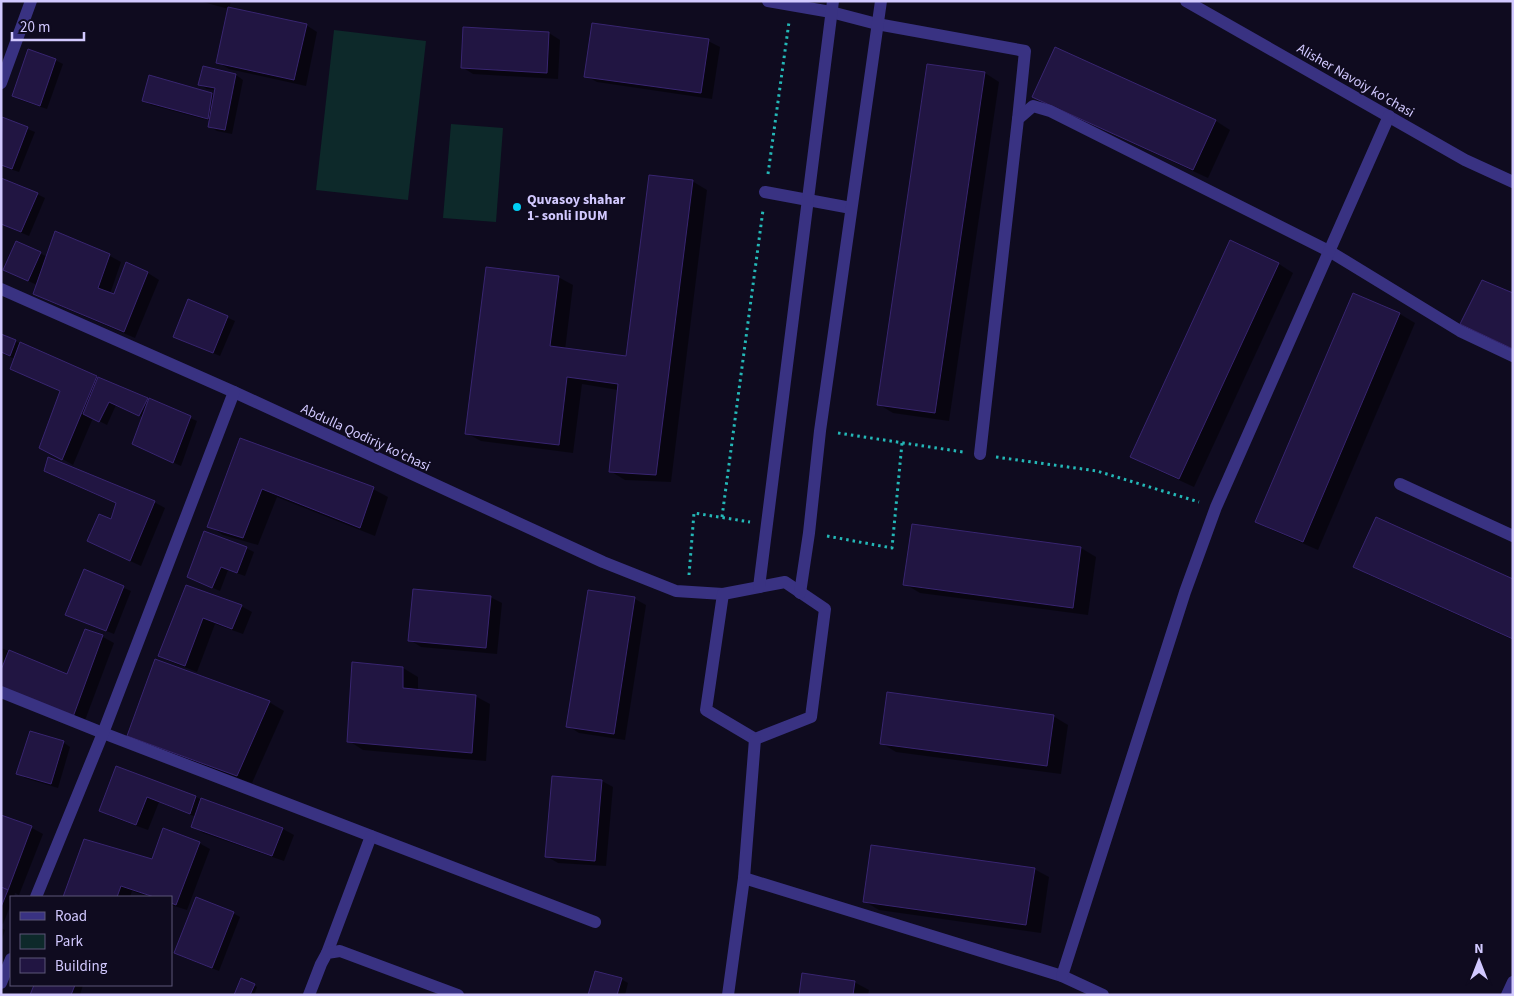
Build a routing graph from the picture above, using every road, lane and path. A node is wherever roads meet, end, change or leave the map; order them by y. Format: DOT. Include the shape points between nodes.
graph roads {
  1 [pos="31,1"];
  2 [pos="768,1"];
  3 [pos="881,1"];
  4 [pos="1186,1"];
  5 [pos="791,5"];
  6 [pos="832,7"];
  7 [pos="877,24"];
  8 [pos="1,83"];
  9 [pos="1389,116"];
  10 [pos="1018,119"];
  11 [pos="1513,182"];
  12 [pos="765,192"];
  13 [pos="808,199"];
  14 [pos="851,208"];
  15 [pos="1329,251"];
  16 [pos="1,289"];
  17 [pos="1513,356"];
  18 [pos="234,392"];
  19 [pos="980,454"];
  20 [pos="1400,484"];
  21 [pos="722,518"];
  22 [pos="1513,536"];
  23 [pos="759,587"];
  24 [pos="800,593"];
  25 [pos="723,594"];
  26 [pos="1,692"];
  27 [pos="103,733"];
  28 [pos="755,739"];
  29 [pos="371,836"];
  30 [pos="744,878"];
  31 [pos="36,896"];
  32 [pos="595,922"];
  33 [pos="328,954"];
  34 [pos="10,961"];
  35 [pos="1062,976"];
  36 [pos="1513,982"];
  37 [pos="1,983"];
  38 [pos="309,995"];
  39 [pos="458,995"];
  40 [pos="728,995"];
  41 [pos="1103,995"];
  42 [pos="1508,995"];
  1 -- 8 [label="street"];
  2 -- 5 [label="street"];
  3 -- 7 [label="street"];
  4 -- 9 [label="street, Alisher Navoiy ko'chasi"];
  5 -- 6 [label="street"];
  5 -- 12 [label="path"];
  6 -- 7 [label="street"];
  6 -- 13 [label="street"];
  7 -- 10 [label="street" via="1025,51"];
  7 -- 14 [label="street"];
  9 -- 11 [label="street, Alisher Navoiy ko'chasi" via="1465,160"];
  9 -- 15 [label="street"];
  10 -- 15 [label="street" via="1033,106 1050,111"];
  10 -- 19 [label="street"];
  12 -- 13 [label="street"];
  12 -- 21 [label="path"];
  13 -- 14 [label="street"];
  13 -- 23 [label="street"];
  14 -- 24 [label="street"];
  15 -- 17 [label="street" via="1460,331"];
  15 -- 35 [label="street" via="1219,500 1185,592"];
  16 -- 18 [label="street, Abdulla Qodiriy ko'chasi"];
  18 -- 25 [label="street, Abdulla Qodiriy ko'chasi" via="603,562 676,591"];
  18 -- 27 [label="street"];
  20 -- 22 [label="street"];
  23 -- 24 [label="street" via="785,582"];
  23 -- 25 [label="street"];
  24 -- 28 [label="street" via="825,609 811,717"];
  25 -- 28 [label="street" via="706,710"];
  26 -- 27 [label="street"];
  27 -- 29 [label="street"];
  27 -- 31 [label="street"];
  28 -- 30 [label="street"];
  29 -- 32 [label="street"];
  29 -- 33 [label="street"];
  30 -- 35 [label="street"];
  30 -- 40 [label="street"];
  33 -- 38 [label="street"];
  33 -- 39 [label="street" via="340,952"];
  34 -- 37 [label="street"];
  35 -- 41 [label="street"];
  36 -- 42 [label="street"];
}
